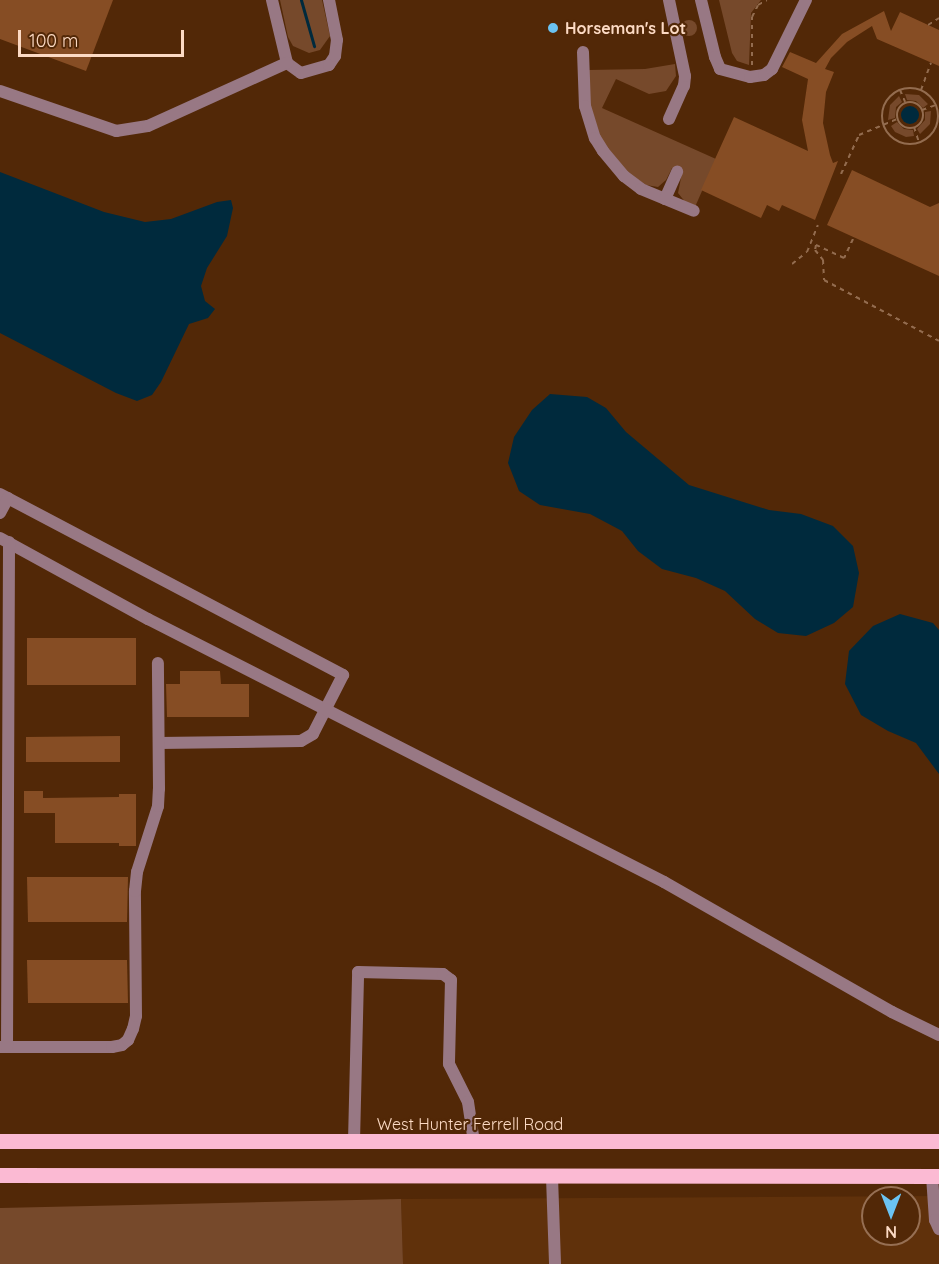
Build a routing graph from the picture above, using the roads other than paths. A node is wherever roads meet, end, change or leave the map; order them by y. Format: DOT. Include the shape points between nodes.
graph roads {
  1 [pos="272,0"];
  2 [pos="329,0"];
  3 [pos="669,0"];
  4 [pos="701,0"];
  5 [pos="806,0"];
  6 [pos="584,52"];
  7 [pos="287,63"];
  8 [pos="0,91"];
  9 [pos="669,119"];
  10 [pos="677,172"];
  11 [pos="665,199"];
  12 [pos="694,212"];
  13 [pos="4,496"];
  14 [pos="0,513"];
  15 [pos="4,540"];
  16 [pos="158,663"];
  17 [pos="327,710"];
  18 [pos="159,743"];
  19 [pos="939,1035"];
  20 [pos="3,1047"];
  21 [pos="0,1141"];
  22 [pos="354,1141"];
  23 [pos="939,1141"];
  24 [pos="474,1142"];
  25 [pos="0,1175"];
  26 [pos="936,1176"];
  27 [pos="552,1177"];
  28 [pos="939,1229"];
  29 [pos="555,1264"];
  1 -- 7 [label="street"];
  2 -- 7 [label="street" via="337,40 329,65 301,73"];
  3 -- 9 [label="street" via="685,76"];
  4 -- 5 [label="street" via="720,69 750,77 764,75 774,67"];
  6 -- 11 [label="street" via="585,106 595,138 624,176 641,189"];
  7 -- 8 [label="street" via="148,126 116,131"];
  10 -- 11 [label="street"];
  11 -- 12 [label="street"];
  13 -- 14 [label="street"];
  13 -- 17 [label="street" via="343,675"];
  15 -- 17 [label="street"];
  15 -- 20 [label="street"];
  16 -- 18 [label="street"];
  17 -- 18 [label="street" via="313,734 301,741"];
  17 -- 19 [label="street" via="664,882"];
  18 -- 20 [label="street" via="158,806 136,881 136,1016 128,1040 112,1047"];
  21 -- 22 [label="main road, West Hunter Ferrell Road"];
  22 -- 24 [label="main road, West Hunter Ferrell Road"];
  22 -- 24 [label="street" via="358,972 443,974 451,980 450,1064 468,1102"];
  23 -- 24 [label="main road, West Hunter Ferrell Road"];
  25 -- 27 [label="main road"];
  26 -- 27 [label="main road"];
  26 -- 28 [label="street" via="935,1220"];
  27 -- 29 [label="street"];
}
